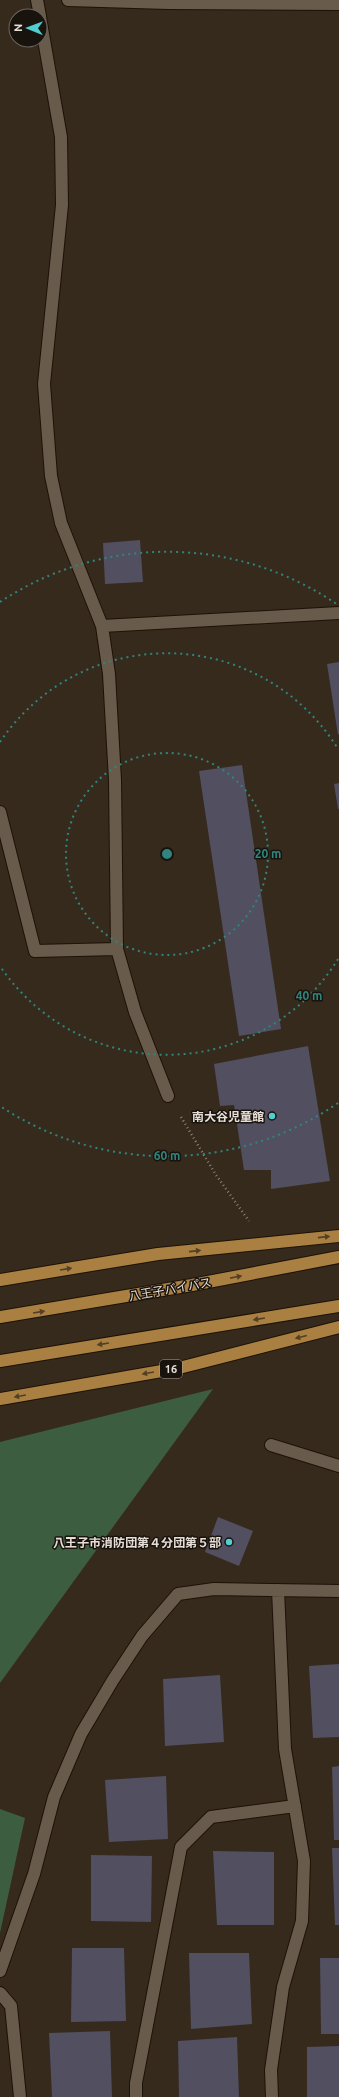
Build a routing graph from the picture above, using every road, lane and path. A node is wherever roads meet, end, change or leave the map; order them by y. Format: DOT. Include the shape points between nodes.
graph roads {
  1 [pos="68,0"];
  2 [pos="168,2"];
  3 [pos="339,4"];
  4 [pos="46,48"];
  5 [pos="339,613"];
  6 [pos="102,626"];
  7 [pos="0,812"];
  8 [pos="117,949"];
  9 [pos="168,1096"];
  10 [pos="249,1221"];
  11 [pos="339,1236"];
  12 [pos="339,1257"];
  13 [pos="0,1280"];
  14 [pos="339,1306"];
  15 [pos="0,1317"];
  16 [pos="339,1327"];
  17 [pos="0,1361"];
  18 [pos="0,1399"];
  19 [pos="271,1445"];
  20 [pos="339,1466"];
  21 [pos="278,1590"];
  22 [pos="339,1591"];
  23 [pos="295,1806"];
  24 [pos="0,1971"];
  25 [pos="0,1993"];
  26 [pos="20,2097"];
  27 [pos="136,2097"];
  28 [pos="272,2097"];
  1 -- 2 [label="street"];
  2 -- 3 [label="street"];
  4 -- 6 [label="street" via="61,136 62,205 44,384 51,476 61,523"];
  5 -- 6 [label="street"];
  6 -- 8 [label="street" via="110,674 115,780"];
  7 -- 8 [label="street" via="35,951"];
  8 -- 9 [label="street" via="135,1012"];
  9 -- 10 [label="path" via="216,1175"];
  13 -- 11 [label="highway, one-way" via="158,1254"];
  15 -- 12 [label="highway, 八王子バイパス, one-way"];
  14 -- 17 [label="highway, one-way"];
  16 -- 18 [label="highway, 16, one-way" via="179,1368"];
  19 -- 20 [label="street"];
  21 -- 22 [label="street"];
  21 -- 23 [label="street" via="285,1749"];
  21 -- 24 [label="street" via="214,1589 178,1594 142,1636 81,1734 54,1797 34,1874"];
  23 -- 27 [label="street" via="211,1817 181,1847 136,2083"];
  23 -- 28 [label="street" via="304,1861 302,1921 283,1987 271,2070"];
  25 -- 26 [label="street" via="11,2006"];
}
